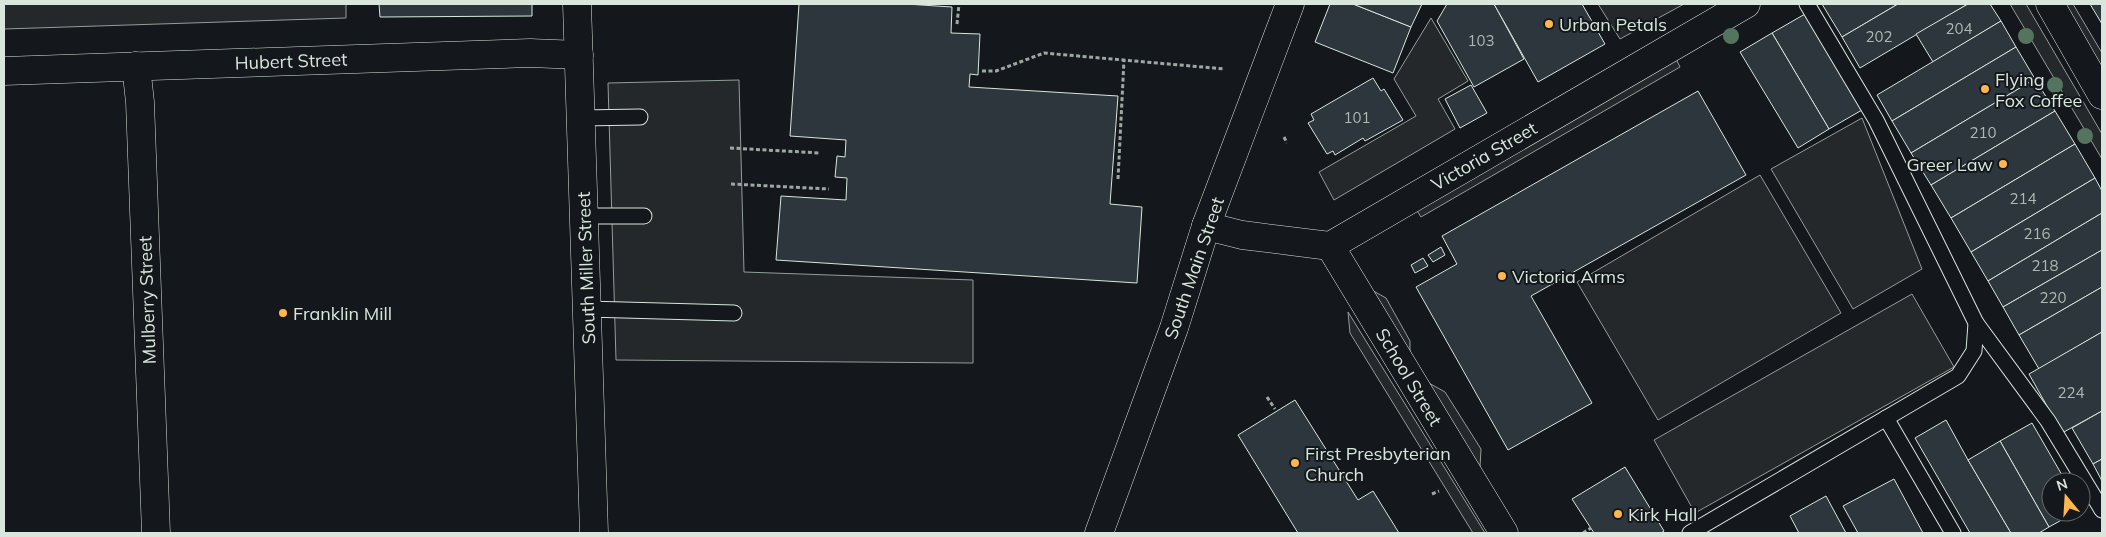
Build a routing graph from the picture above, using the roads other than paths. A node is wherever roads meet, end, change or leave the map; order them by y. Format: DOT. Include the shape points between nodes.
graph roads {
  1 [pos="577,4"];
  2 [pos="1290,4"];
  3 [pos="1746,4"];
  4 [pos="1807,4"];
  5 [pos="2050,4"];
  6 [pos="579,55"];
  7 [pos="136,66"];
  8 [pos="4,71"];
  9 [pos="2102,95"];
  10 [pos="640,117"];
  11 [pos="581,118"];
  12 [pos="584,216"];
  13 [pos="644,216"];
  14 [pos="1206,226"];
  15 [pos="1330,246"];
  16 [pos="587,309"];
  17 [pos="734,313"];
  18 [pos="1976,323"];
  19 [pos="1886,418"];
  20 [pos="2102,510"];
  21 [pos="156,533"];
  22 [pos="594,533"];
  23 [pos="1099,533"];
  24 [pos="1504,533"];
  25 [pos="1690,533"];
  26 [pos="1953,533"];
  1 -- 6 [label="street, South Miller Street"];
  2 -- 14 [label="street, South Main Street"];
  3 -- 15 [label="street, Victoria Street"];
  4 -- 18 [label="lane" via="1876,120"];
  5 -- 9 [label="street"];
  6 -- 7 [label="street, Hubert Street" via="530,53"];
  6 -- 11 [label="street, South Miller Street"];
  7 -- 8 [label="street, Hubert Street"];
  7 -- 21 [label="street, Mulberry Street"];
  10 -- 11 [label="lane"];
  11 -- 12 [label="street, South Miller Street"];
  12 -- 13 [label="lane"];
  12 -- 16 [label="street, South Miller Street"];
  14 -- 15 [label="street" via="1242,235"];
  14 -- 23 [label="street, South Main Street" via="1174,328"];
  15 -- 24 [label="street, School Street"];
  16 -- 17 [label="lane"];
  16 -- 22 [label="street, South Miller Street"];
  18 -- 19 [label="lane" via="1974,351 1958,376"];
  18 -- 20 [label="lane" via="2048,421"];
  19 -- 25 [label="lane"];
  19 -- 26 [label="lane"];
}
